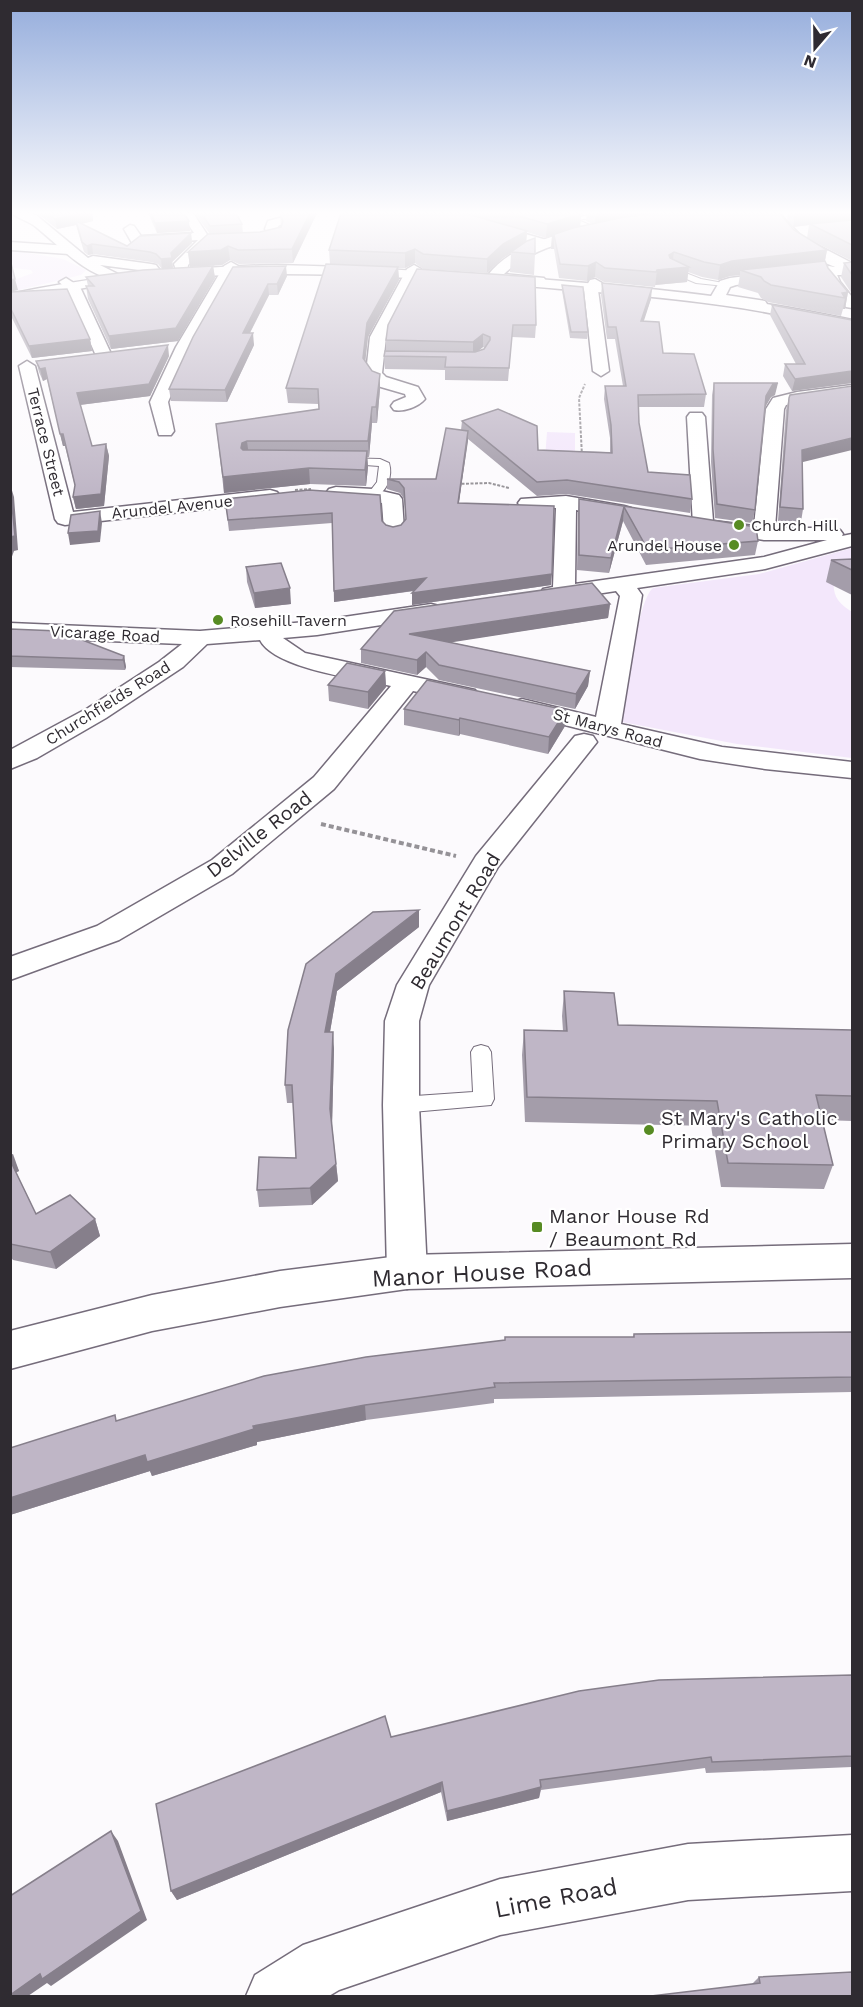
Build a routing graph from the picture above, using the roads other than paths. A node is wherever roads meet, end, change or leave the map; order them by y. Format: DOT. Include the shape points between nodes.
graph roads {
  1 [pos="80,307"];
  2 [pos="207,307"];
  3 [pos="394,307"];
  4 [pos="595,307"];
  5 [pos="754,307"];
  6 [pos="772,307"];
  7 [pos="836,307"];
  8 [pos="852,309"];
  9 [pos="806,315"];
  10 [pos="852,325"];
  11 [pos="184,347"];
  12 [pos="162,350"];
  13 [pos="83,360"];
  14 [pos="25,366"];
  15 [pos="601,371"];
  16 [pos="852,390"];
  17 [pos="400,406"];
  18 [pos="696,417"];
  19 [pos="165,431"];
  20 [pos="331,461"];
  21 [pos="320,492"];
  22 [pos="287,494"];
  23 [pos="373,495"];
  24 [pos="528,503"];
  25 [pos="575,503"];
  26 [pos="638,514"];
  27 [pos="65,519"];
  28 [pos="682,522"];
  29 [pos="703,525"];
  30 [pos="394,530"];
  31 [pos="764,534"];
  32 [pos="852,534"];
  33 [pos="852,540"];
  34 [pos="786,558"];
  35 [pos="621,584"];
  36 [pos="564,592"];
  37 [pos="529,597"];
  38 [pos="446,609"];
  39 [pos="10,630"];
  40 [pos="269,634"];
  41 [pos="200,638"];
  42 [pos="407,682"];
  43 [pos="596,735"];
  44 [pos="10,761"];
  45 [pos="852,770"];
  46 [pos="10,969"];
  47 [pos="481,1052"];
  48 [pos="401,1105"];
  49 [pos="852,1261"];
  50 [pos="407,1272"];
  51 [pos="10,1350"];
  52 [pos="852,1863"];
  53 [pos="276,1996"];
  1 -- 13 [label="main road" via="111,357"];
  2 -- 11 [label="main road"];
  3 -- 17 [label="main road" via="378,337 381,358 374,373 380,381 412,391 416,399"];
  4 -- 15 [label="main road"];
  5 -- 9 [label="main road"];
  6 -- 9 [label="main road"];
  7 -- 8 [label="main road"];
  9 -- 10 [label="main road"];
  11 -- 12 [label="main road"];
  11 -- 19 [label="main road" via="159,402"];
  14 -- 27 [label="main road, Terrace Street"];
  16 -- 31 [label="main road" via="779,402 775,410"];
  18 -- 29 [label="main road"];
  20 -- 23 [label="lane" via="385,465 382,488"];
  21 -- 23 [label="main road"];
  22 -- 27 [label="main road, Arundel Avenue"];
  23 -- 30 [label="main road" via="392,500"];
  24 -- 25 [label="main road"];
  25 -- 26 [label="main road"];
  25 -- 36 [label="main road"];
  28 -- 29 [label="main road"];
  29 -- 31 [label="main road"];
  31 -- 32 [label="main road"];
  31 -- 34 [label="main road" via="789,542 793,547"];
  33 -- 34 [label="main road"];
  34 -- 35 [label="main road"];
  35 -- 36 [label="main road"];
  35 -- 43 [label="main road" via="631,596"];
  36 -- 37 [label="main road"];
  38 -- 40 [label="main road"];
  39 -- 41 [label="main road, Vicarage Road"];
  40 -- 41 [label="main road"];
  40 -- 42 [label="main road, St Marys Road" via="274,644 297,657"];
  41 -- 44 [label="main road, Churchfields Road" via="184,656 123,697"];
  42 -- 43 [label="main road, St Marys Road" via="491,700"];
  42 -- 46 [label="main road, Delville Road" via="324,783 222,867 108,933"];
  43 -- 45 [label="main road, St Marys Road"];
  43 -- 48 [label="main road, Beaumont Road" via="486,863 413,985 402,1021"];
  47 -- 48 [label="lane" via="484,1099"];
  48 -- 50 [label="main road, Beaumont Road"];
  49 -- 50 [label="main road, Manor House Road"];
  50 -- 51 [label="main road, Manor House Road" via="280,1289 152,1313"];
  52 -- 53 [label="main road, Lime Road" via="688,1872 500,1907 324,1966"];
}
